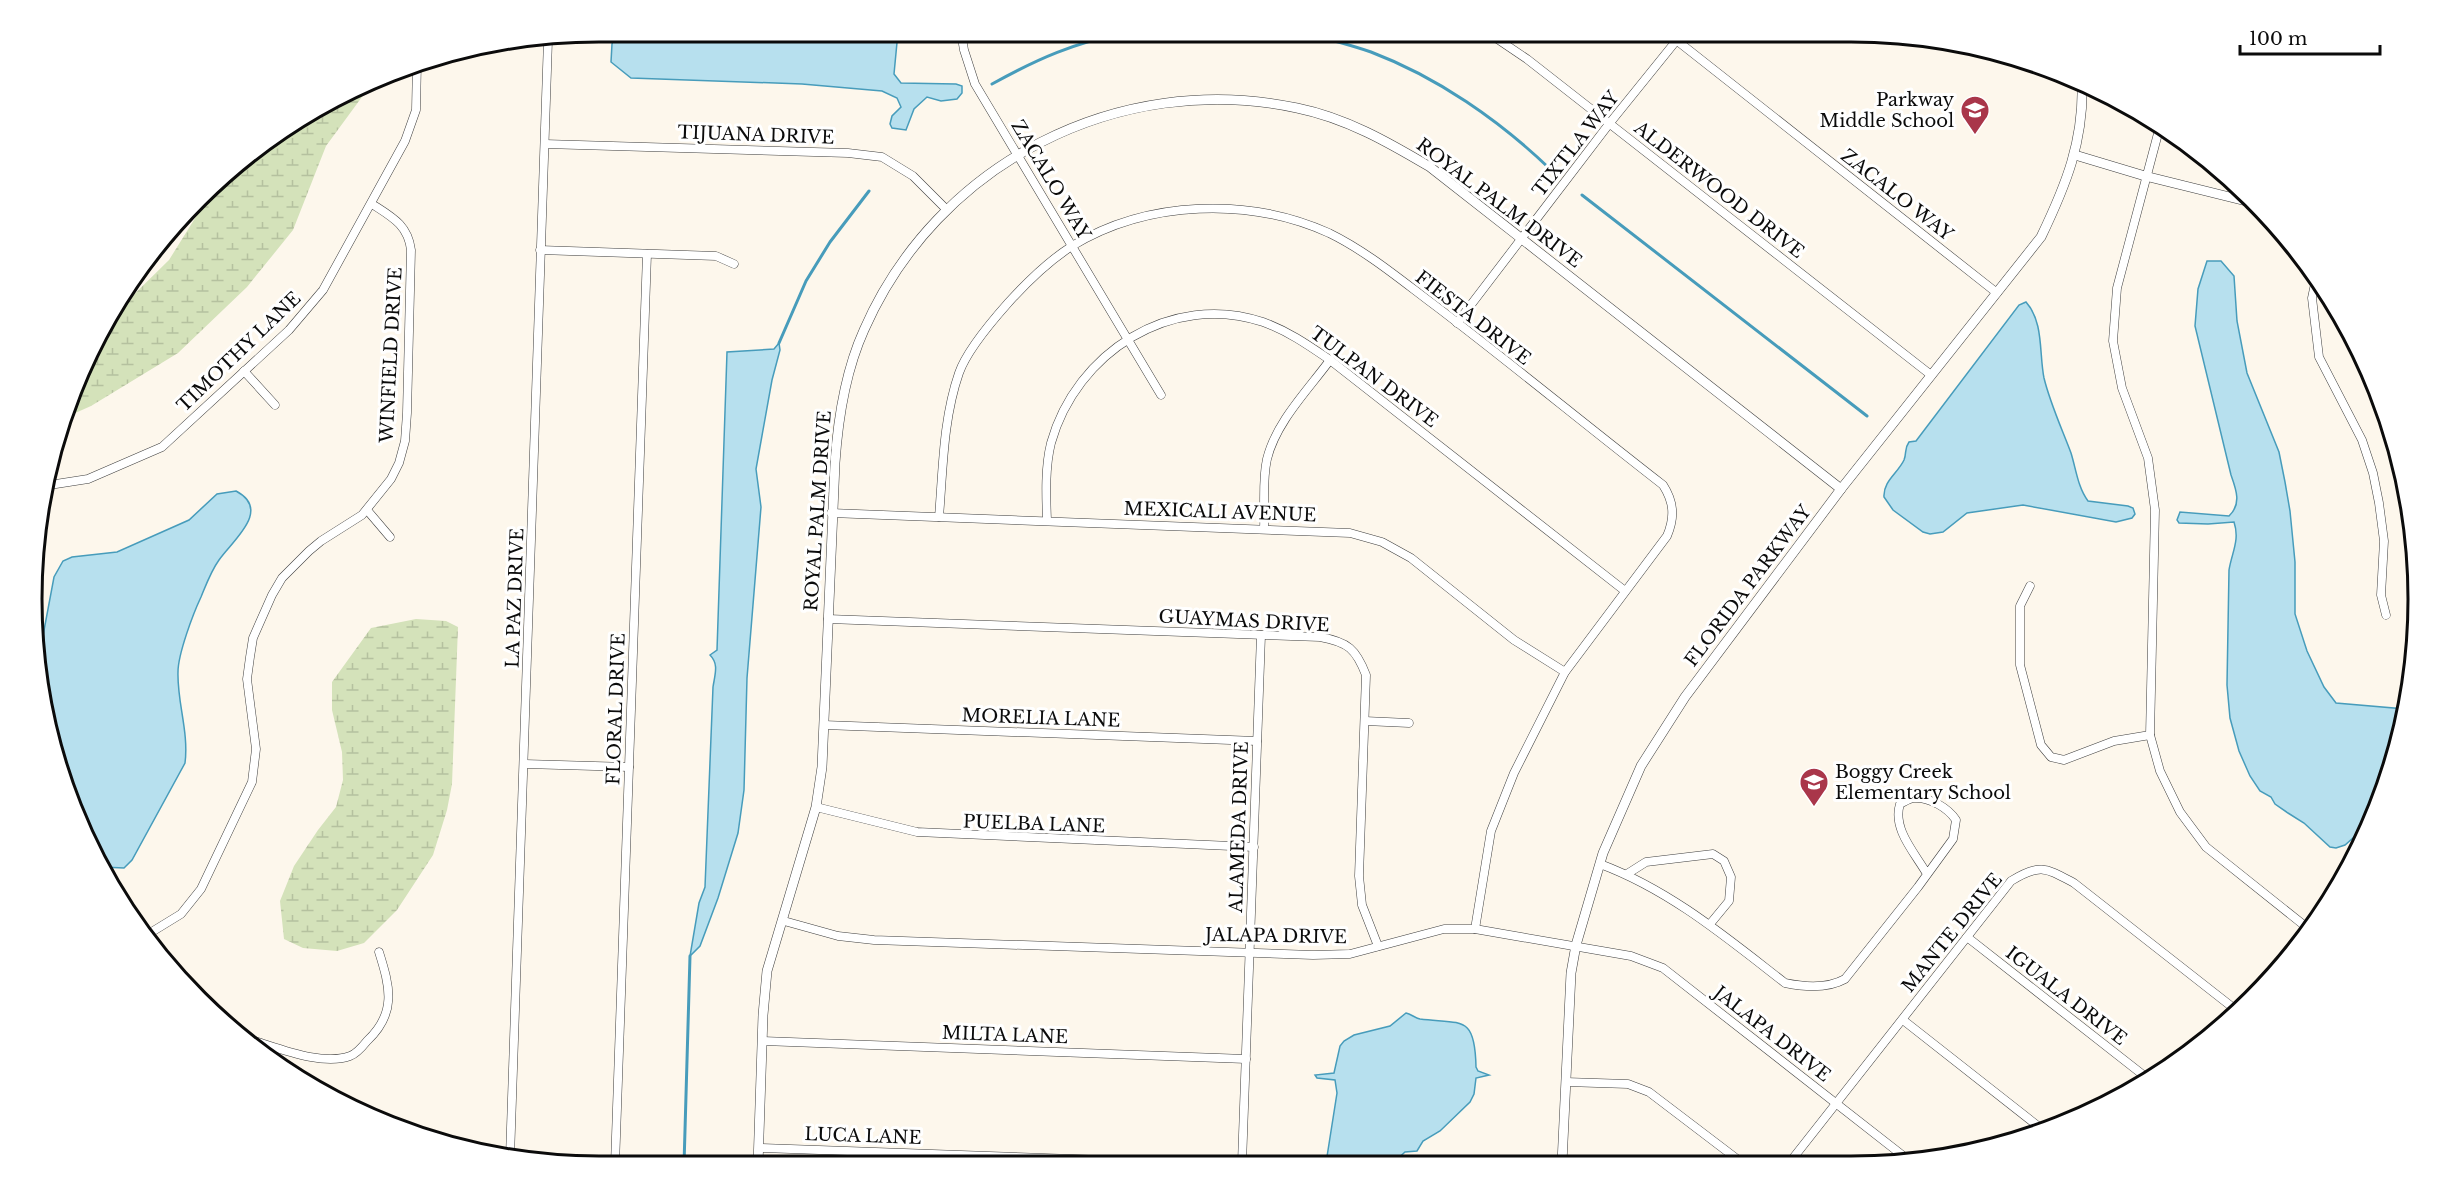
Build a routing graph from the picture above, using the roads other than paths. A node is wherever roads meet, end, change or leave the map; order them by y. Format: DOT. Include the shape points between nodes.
graph roads {
  1 [pos="963,42"];
  2 [pos="1502,42"];
  3 [pos="1675,42"];
  4 [pos="1677,42"];
  5 [pos="548,45"];
  6 [pos="417,73"];
  7 [pos="2082,92"];
  8 [pos="1610,124"];
  9 [pos="2157,134"];
  10 [pos="546,144"];
  11 [pos="1018,153"];
  12 [pos="2075,155"];
  13 [pos="2145,176"];
  14 [pos="2239,199"];
  15 [pos="372,204"];
  16 [pos="946,209"];
  17 [pos="1521,239"];
  18 [pos="1072,246"];
  19 [pos="540,250"];
  20 [pos="647,254"];
  21 [pos="734,264"];
  22 [pos="2314,290"];
  23 [pos="1997,293"];
  24 [pos="1457,323"];
  25 [pos="1126,339"];
  26 [pos="1330,360"];
  27 [pos="244,371"];
  28 [pos="1931,375"];
  29 [pos="1161,394"];
  30 [pos="275,405"];
  31 [pos="54,484"];
  32 [pos="1841,489"];
  33 [pos="367,510"];
  34 [pos="831,513"];
  35 [pos="939,517"];
  36 [pos="1047,520"];
  37 [pos="1264,529"];
  38 [pos="390,537"];
  39 [pos="2030,586"];
  40 [pos="1625,591"];
  41 [pos="2386,615"];
  42 [pos="828,619"];
  43 [pos="1261,635"];
  44 [pos="1565,672"];
  45 [pos="1365,721"];
  46 [pos="1409,723"];
  47 [pos="824,725"];
  48 [pos="2150,735"];
  49 [pos="1257,741"];
  50 [pos="525,764"];
  51 [pos="629,767"];
  52 [pos="816,807"];
  53 [pos="1254,847"];
  54 [pos="1600,864"];
  55 [pos="1627,874"];
  56 [pos="1927,874"];
  57 [pos="784,921"];
  58 [pos="1710,924"];
  59 [pos="2303,924"];
  60 [pos="1475,929"];
  61 [pos="152,931"];
  62 [pos="1967,937"];
  63 [pos="1576,945"];
  64 [pos="1378,946"];
  65 [pos="379,952"];
  66 [pos="1250,952"];
  67 [pos="2231,1006"];
  68 [pos="1902,1020"];
  69 [pos="763,1041"];
  70 [pos="264,1044"];
  71 [pos="1246,1059"];
  72 [pos="2142,1074"];
  73 [pos="1566,1082"];
  74 [pos="1836,1104"];
  75 [pos="2035,1124"];
  76 [pos="510,1148"];
  77 [pos="759,1148"];
  78 [pos="1900,1154"];
  79 [pos="615,1156"];
  80 [pos="759,1156"];
  81 [pos="989,1156"];
  82 [pos="1242,1156"];
  83 [pos="1562,1156"];
  84 [pos="1733,1156"];
  85 [pos="1795,1156"];
  1 -- 11 [label="street, ZACALO WAY" via="975,84"];
  2 -- 8 [label="street, ALDERWOOD DRIVE"];
  3 -- 8 [label="street, TIXTLA WAY"];
  4 -- 23 [label="street, ZACALO WAY"];
  5 -- 10 [label="street, LA PAZ DRIVE"];
  6 -- 15 [label="street, TIMOTHY LANE" via="412,125"];
  7 -- 12 [label="street, FLORIDA PARKWAY"];
  8 -- 17 [label="street, TIXTLA WAY"];
  8 -- 28 [label="street, ALDERWOOD DRIVE"];
  9 -- 13 [label="street"];
  10 -- 16 [label="street, TIJUANA DRIVE" via="882,157 913,176"];
  10 -- 19 [label="street, LA PAZ DRIVE"];
  11 -- 16 [label="street, ROYAL PALM DRIVE"];
  11 -- 17 [label="street, ROYAL PALM DRIVE" via="1083,123 1153,104 1246,100 1297,108 1334,118 1402,150 1430,167"];
  11 -- 18 [label="street, ZACALO WAY"];
  12 -- 13 [label="street"];
  12 -- 23 [label="street, FLORIDA PARKWAY" via="2041,237"];
  13 -- 14 [label="street"];
  13 -- 48 [label="street" via="2117,288 2113,341 2122,388 2148,458 2155,510"];
  15 -- 27 [label="street, TIMOTHY LANE" via="323,290 289,330"];
  15 -- 33 [label="street, WINFIELD DRIVE" via="397,219 410,238 411,250 405,441 391,479"];
  16 -- 34 [label="street, ROYAL PALM DRIVE" via="910,252 863,330 848,373 837,428"];
  17 -- 24 [label="street, TIXTLA WAY"];
  17 -- 32 [label="street, ROYAL PALM DRIVE"];
  18 -- 24 [label="street, FIESTA DRIVE" via="1144,216 1220,208 1258,212 1302,223 1346,242"];
  18 -- 25 [label="street, ZACALO WAY"];
  18 -- 35 [label="street, FIESTA DRIVE" via="1043,267 988,325 960,371 946,429"];
  19 -- 20 [label="street"];
  19 -- 50 [label="street, LA PAZ DRIVE"];
  20 -- 21 [label="street" via="716,256"];
  20 -- 51 [label="street, FLORAL DRIVE"];
  22 -- 41 [label="street" via="2319,357 2362,440 2373,472 2384,541 2382,594"];
  23 -- 28 [label="street, FLORIDA PARKWAY"];
  24 -- 40 [label="street, FIESTA DRIVE" via="1663,485 1672,502 1673,519 1667,536"];
  25 -- 26 [label="street, TULPAN DRIVE" via="1161,323 1196,315 1225,315 1275,327"];
  25 -- 29 [label="street, ZACALO WAY"];
  25 -- 36 [label="street, TULPAN DRIVE" via="1083,377 1059,419 1051,445"];
  26 -- 37 [label="street" via="1272,444 1265,471"];
  26 -- 40 [label="street, TULPAN DRIVE"];
  27 -- 30 [label="street"];
  27 -- 31 [label="street, TIMOTHY LANE" via="162,447 88,479"];
  28 -- 32 [label="street, FLORIDA PARKWAY"];
  32 -- 54 [label="street, FLORIDA PARKWAY" via="1685,697 1641,766"];
  33 -- 38 [label="street"];
  33 -- 61 [label="street, WINFIELD DRIVE" via="295,564 282,578 261,615 247,679 256,735 252,782 201,889 181,914"];
  34 -- 35 [label="street, MEXICALI AVENUE"];
  34 -- 42 [label="street, ROYAL PALM DRIVE"];
  35 -- 36 [label="street, MEXICALI AVENUE"];
  36 -- 37 [label="street, MEXICALI AVENUE"];
  37 -- 44 [label="street, MEXICALI AVENUE" via="1350,533 1382,542 1411,558 1514,640"];
  39 -- 48 [label="street" via="2020,606 2020,665 2040,745 2051,757 2064,760 2114,741"];
  40 -- 44 [label="street, FIESTA DRIVE"];
  42 -- 43 [label="street, GUAYMAS DRIVE"];
  42 -- 47 [label="street, ROYAL PALM DRIVE"];
  43 -- 45 [label="street, GUAYMAS DRIVE" via="1320,637 1340,641 1358,654 1366,675"];
  43 -- 49 [label="street, ALAMEDA DRIVE"];
  44 -- 60 [label="street, FIESTA DRIVE" via="1514,773 1491,831"];
  45 -- 46 [label="street"];
  45 -- 64 [label="street, GUAYMAS DRIVE" via="1359,876 1362,905"];
  47 -- 49 [label="street, MORELIA LANE"];
  47 -- 52 [label="street, ROYAL PALM DRIVE"];
  48 -- 59 [label="street" via="2160,771 2180,812 2206,847"];
  49 -- 53 [label="street, ALAMEDA DRIVE"];
  50 -- 51 [label="street"];
  50 -- 76 [label="street, LA PAZ DRIVE"];
  51 -- 79 [label="street, FLORAL DRIVE"];
  52 -- 53 [label="street, PUELBA LANE" via="917,832"];
  52 -- 57 [label="street, ROYAL PALM DRIVE"];
  53 -- 66 [label="street, ALAMEDA DRIVE"];
  54 -- 55 [label="street"];
  54 -- 63 [label="street, FLORIDA PARKWAY"];
  55 -- 58 [label="street"];
  55 -- 58 [label="street" via="1646,862 1713,854 1724,861 1731,877 1729,901"];
  56 -- 56 [label="street" via="1953,839 1956,820 1937,803 1914,798 1900,804 1896,815"];
  56 -- 58 [label="street" via="1845,979 1836,984 1802,987 1785,983"];
  57 -- 66 [label="street, JALAPA DRIVE" via="838,936 874,940"];
  57 -- 69 [label="street, ROYAL PALM DRIVE" via="767,971"];
  60 -- 63 [label="street, JALAPA DRIVE"];
  60 -- 64 [label="street, JALAPA DRIVE" via="1444,928"];
  62 -- 67 [label="street, MANTE DRIVE" via="2012,881 2029,870 2049,869 2074,883"];
  62 -- 68 [label="street, MANTE DRIVE"];
  62 -- 72 [label="street, IGUALA DRIVE"];
  63 -- 73 [label="street, FLORIDA PARKWAY"];
  63 -- 74 [label="street, JALAPA DRIVE" via="1631,956 1664,968"];
  64 -- 66 [label="street, JALAPA DRIVE" via="1350,954"];
  65 -- 70 [label="street" via="389,983 387,1013 377,1032 351,1056 325,1058"];
  66 -- 71 [label="street, ALAMEDA DRIVE"];
  68 -- 74 [label="street, MANTE DRIVE"];
  68 -- 75 [label="street"];
  69 -- 71 [label="street, MILTA LANE"];
  69 -- 77 [label="street, ROYAL PALM DRIVE"];
  71 -- 82 [label="street, ALAMEDA DRIVE"];
  73 -- 83 [label="street, FLORIDA PARKWAY"];
  73 -- 84 [label="street" via="1629,1084 1649,1092"];
  74 -- 78 [label="street, JALAPA DRIVE"];
  74 -- 85 [label="street, MANTE DRIVE"];
  77 -- 80 [label="street, ROYAL PALM DRIVE"];
  77 -- 81 [label="street, LUCA LANE"];
}
